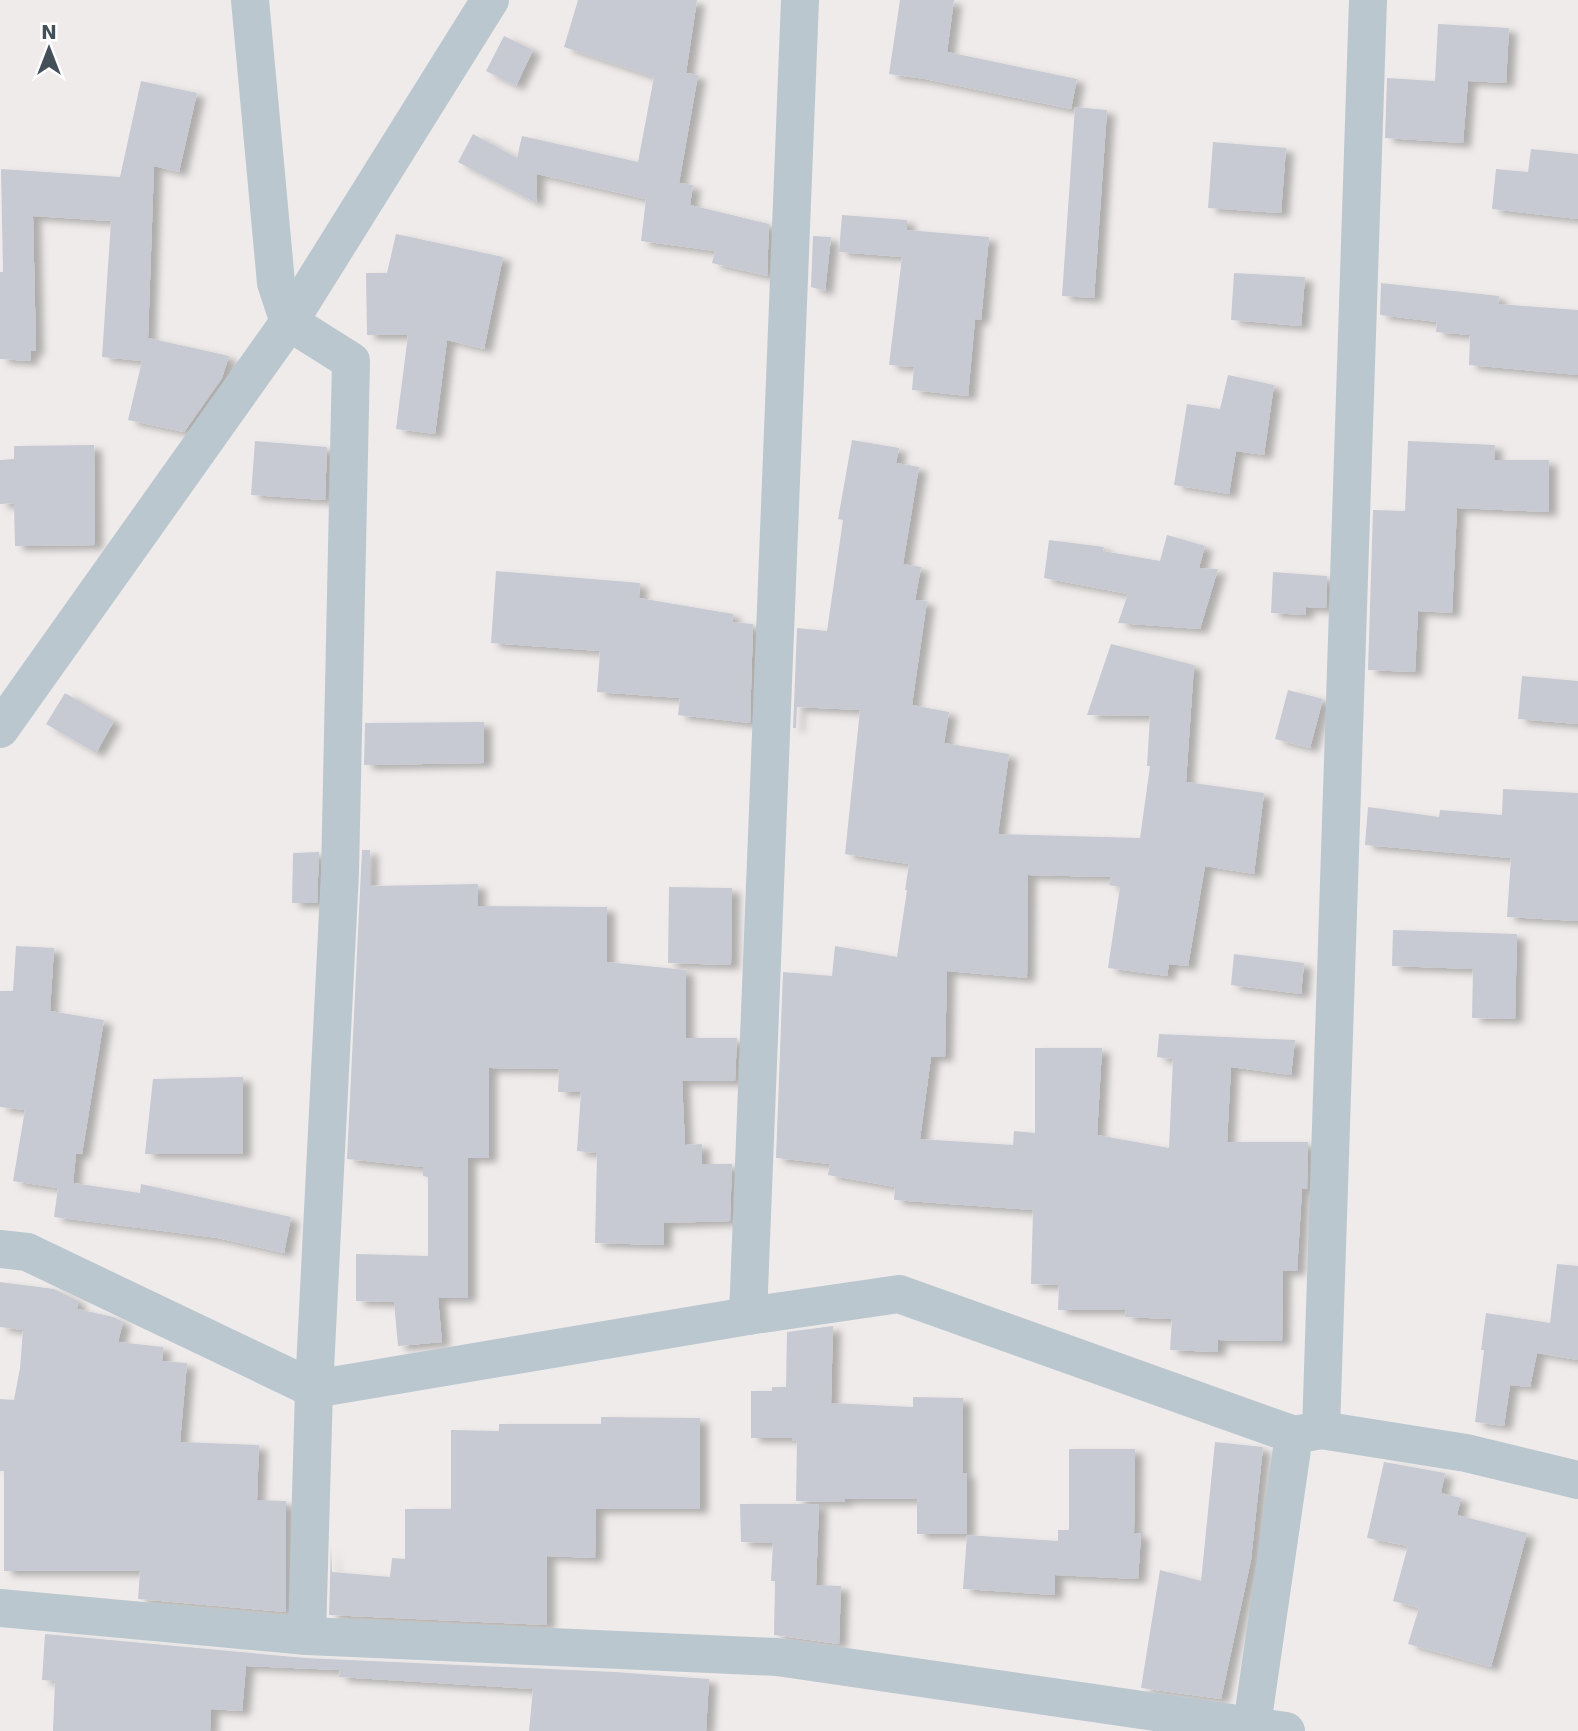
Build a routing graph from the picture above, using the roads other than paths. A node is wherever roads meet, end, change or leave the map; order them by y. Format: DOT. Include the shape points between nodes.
graph roads {
  1 [pos="250,0"];
  2 [pos="489,0"];
  3 [pos="800,0"];
  4 [pos="1368,0"];
  5 [pos="289,322"];
  6 [pos="0,729"];
  7 [pos="0,1249"];
  8 [pos="748,1316"];
  9 [pos="314,1389"];
  10 [pos="1307,1432"];
  11 [pos="1578,1480"];
  12 [pos="0,1608"];
  13 [pos="307,1636"];
  14 [pos="1269,1728"];
  1 -- 5 [label="street" via="276,283"];
  2 -- 5 [label="street"];
  3 -- 8 [label="street"];
  4 -- 10 [label="street"];
  5 -- 6 [label="street"];
  5 -- 9 [label="street" via="351,361 340,873"];
  7 -- 9 [label="street" via="27,1252"];
  8 -- 9 [label="street"];
  8 -- 10 [label="street" via="900,1294"];
  9 -- 13 [label="street"];
  10 -- 11 [label="street" via="1466,1453"];
  10 -- 14 [label="street"];
  12 -- 13 [label="street"];
  13 -- 14 [label="street" via="777,1657"];
}
